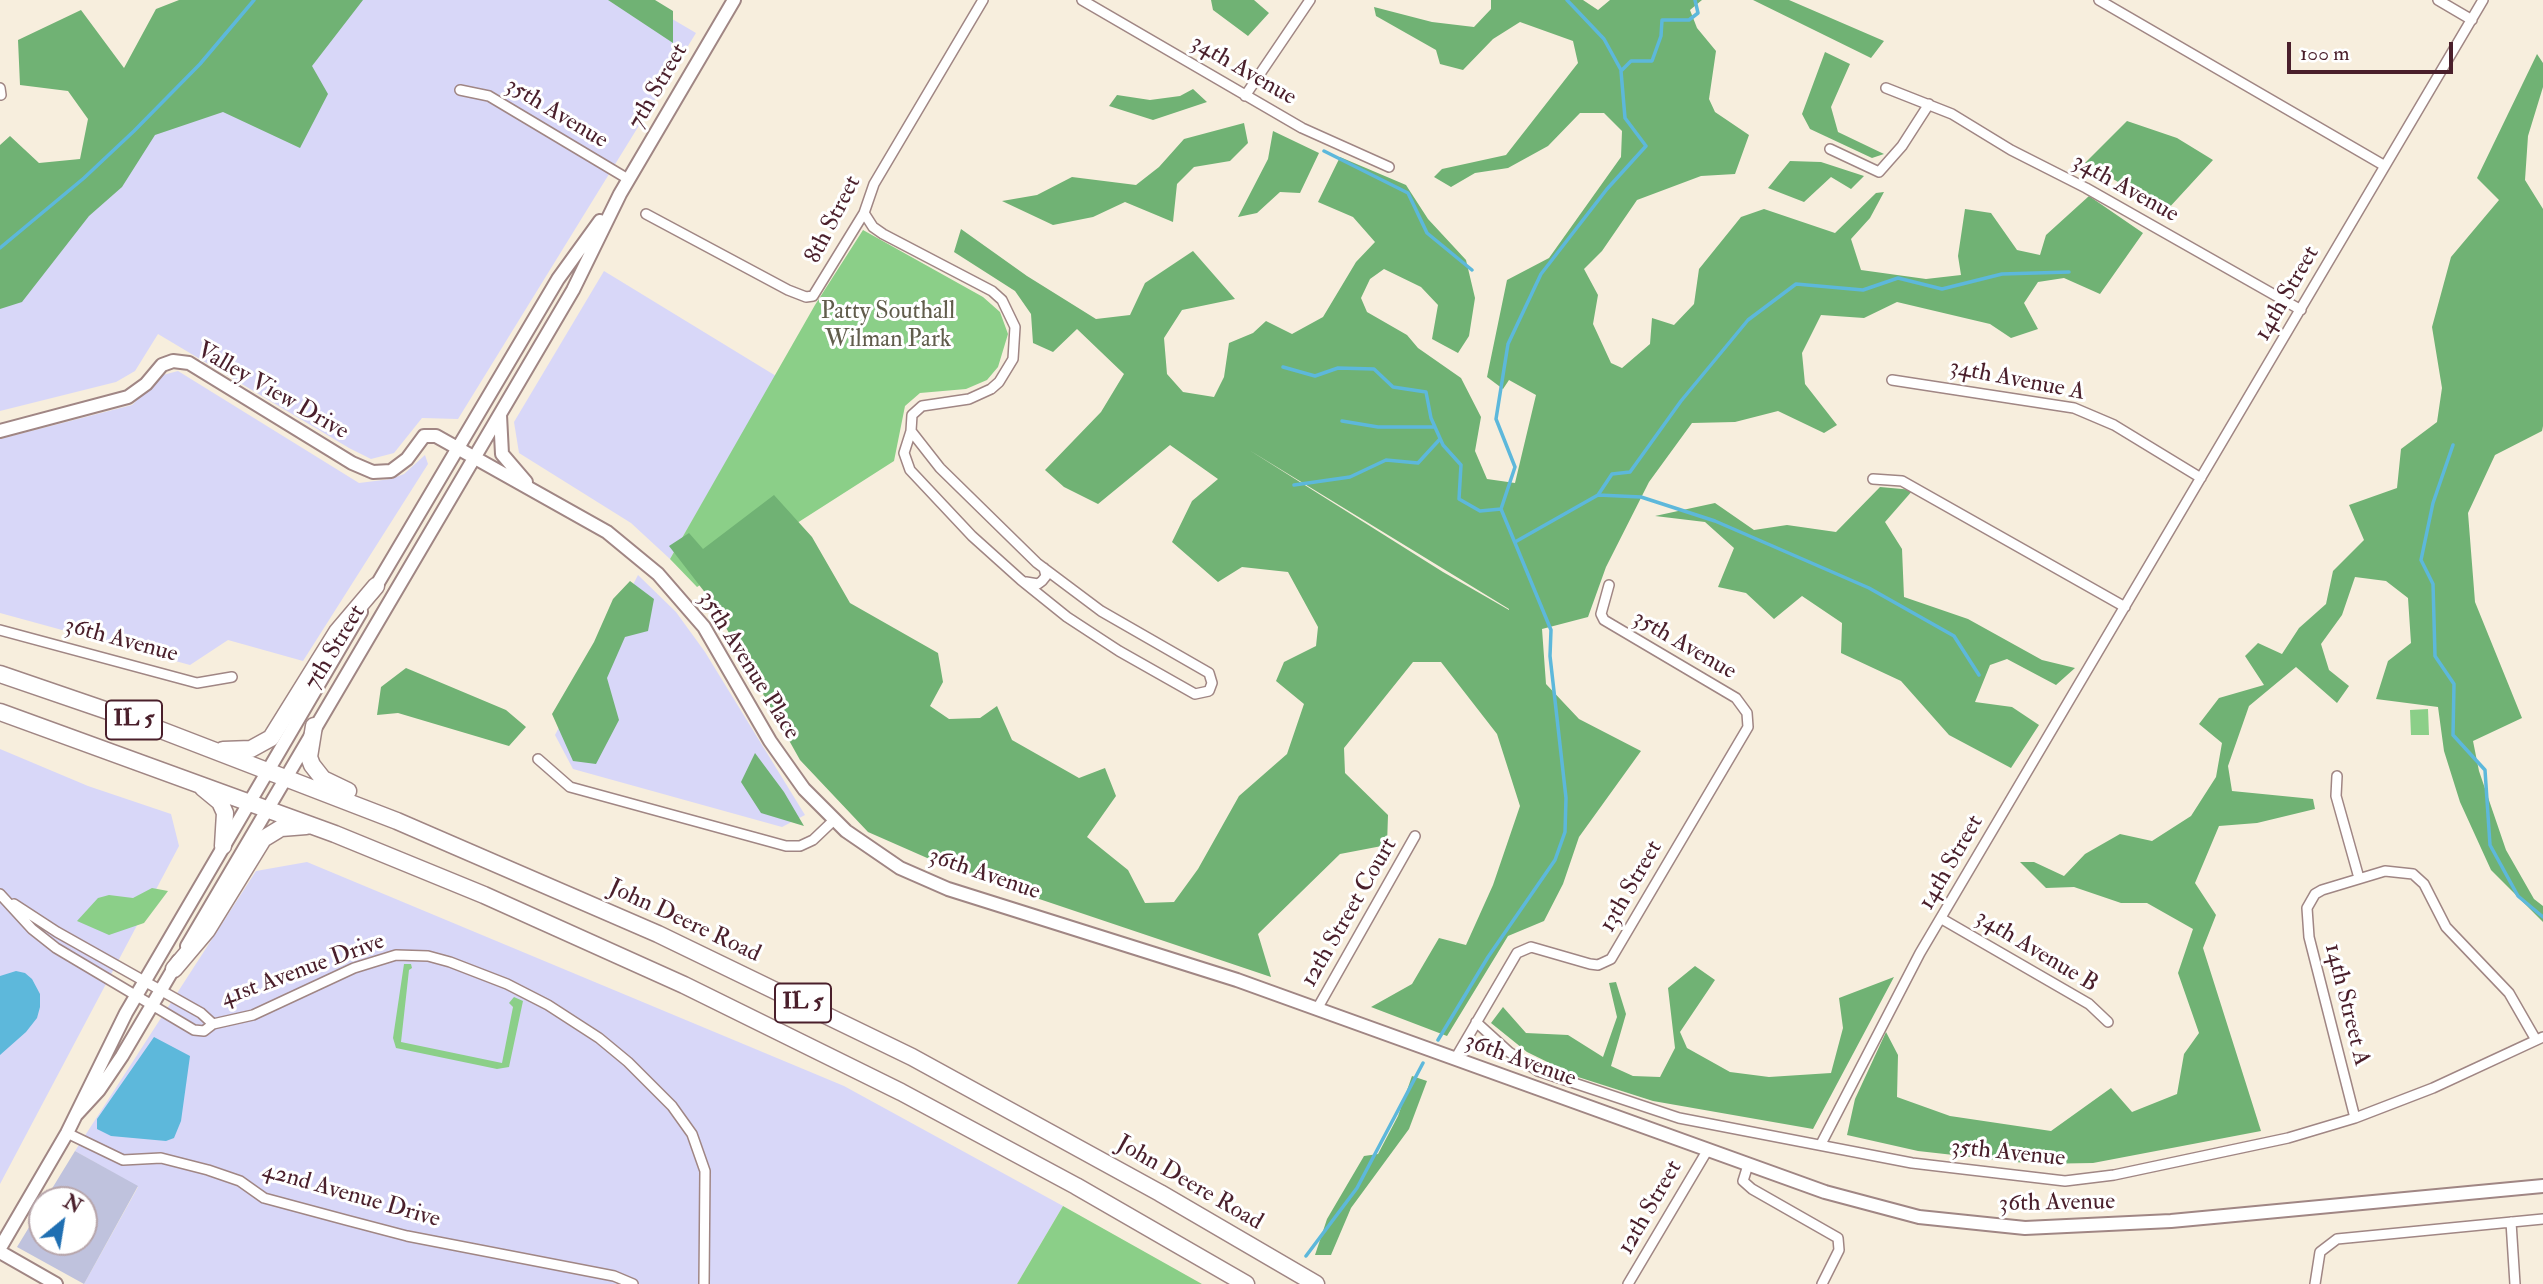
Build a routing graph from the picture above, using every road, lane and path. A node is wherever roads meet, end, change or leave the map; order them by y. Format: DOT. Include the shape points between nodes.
graph roads {
  1 [pos="734,0"];
  2 [pos="983,0"];
  3 [pos="1082,0"];
  4 [pos="1310,0"];
  5 [pos="2099,0"];
  6 [pos="2438,0"];
  7 [pos="2483,0"];
  8 [pos="2472,20"];
  9 [pos="1886,88"];
  10 [pos="460,90"];
  11 [pos="1245,96"];
  12 [pos="1929,104"];
  13 [pos="1830,149"];
  14 [pos="2385,166"];
  15 [pos="1389,167"];
  16 [pos="628,179"];
  17 [pos="620,194"];
  18 [pos="864,213"];
  19 [pos="646,214"];
  20 [pos="2301,310"];
  21 [pos="1892,380"];
  22 [pos="500,414"];
  23 [pos="0,431"];
  24 [pos="911,431"];
  25 [pos="458,447"];
  26 [pos="475,457"];
  27 [pos="2201,478"];
  28 [pos="1873,479"];
  29 [pos="528,485"];
  30 [pos="1044,568"];
  31 [pos="1021,580"];
  32 [pos="1609,585"];
  33 [pos="376,586"];
  34 [pos="2125,607"];
  35 [pos="0,630"];
  36 [pos="0,674"];
  37 [pos="232,677"];
  38 [pos="0,712"];
  39 [pos="1747,713"];
  40 [pos="314,726"];
  41 [pos="213,750"];
  42 [pos="538,759"];
  43 [pos="267,770"];
  44 [pos="183,776"];
  45 [pos="285,776"];
  46 [pos="2337,776"];
  47 [pos="249,801"];
  48 [pos="266,808"];
  49 [pos="834,820"];
  50 [pos="316,827"];
  51 [pos="1415,836"];
  52 [pos="223,846"];
  53 [pos="528,876"];
  54 [pos="2359,877"];
  55 [pos="1,895"];
  56 [pos="1942,919"];
  57 [pos="174,969"];
  58 [pos="145,980"];
  59 [pos="162,990"];
  60 [pos="136,995"];
  61 [pos="152,1006"];
  62 [pos="1317,1009"];
  63 [pos="2108,1021"];
  64 [pos="1476,1022"];
  65 [pos="213,1024"];
  66 [pos="2540,1039"];
  67 [pos="1455,1059"];
  68 [pos="76,1115"];
  69 [pos="2356,1118"];
  70 [pos="67,1133"];
  71 [pos="1821,1144"];
  72 [pos="1707,1151"];
  73 [pos="1748,1165"];
  74 [pos="2543,1186"];
  75 [pos="2543,1219"];
  76 [pos="2511,1222"];
  77 [pos="0,1250"];
  78 [pos="55,1284"];
  79 [pos="633,1284"];
  80 [pos="704,1284"];
  81 [pos="1246,1284"];
  82 [pos="1316,1284"];
  83 [pos="1628,1284"];
  84 [pos="1822,1284"];
  85 [pos="2315,1284"];
  86 [pos="2515,1284"];
  1 -- 16 [label="street, 7th Street"];
  2 -- 18 [label="street, 8th Street" via="874,184"];
  3 -- 11 [label="street, 34th Avenue"];
  4 -- 11 [label="street"];
  5 -- 14 [label="street"];
  6 -- 8 [label="street"];
  7 -- 8 [label="street, 14th Street"];
  8 -- 14 [label="street, 14th Street"];
  9 -- 12 [label="street, 34th Avenue"];
  10 -- 16 [label="street, 35th Avenue" via="489,96"];
  11 -- 15 [label="street, 34th Avenue"];
  12 -- 13 [label="street" via="1879,172"];
  12 -- 20 [label="street, 34th Avenue"];
  14 -- 20 [label="street, 14th Street"];
  16 -- 17 [label="street, 7th Street"];
  17 -- 22 [label="street, 7th Street" via="573,290"];
  17 -- 25 [label="street, 7th Street" via="560,276"];
  18 -- 19 [label="street, 8th Street" via="820,288 806,297"];
  18 -- 24 [label="street" via="873,228 992,291 1002,300 1015,327 1013,359 999,382 969,398 922,406 912,415"];
  20 -- 27 [label="street, 14th Street"];
  21 -- 27 [label="street, 34th Avenue A" via="2074,408 2114,425"];
  22 -- 26 [label="street, 7th Street"];
  22 -- 29 [label="street" via="502,454"];
  23 -- 25 [label="street, Valley View Drive" via="128,397 162,365 180,361 373,472 400,466 429,435"];
  24 -- 30 [label="street" via="940,468"];
  24 -- 31 [label="street" via="904,453 910,470"];
  25 -- 26 [label="street, Valley View Drive"];
  25 -- 33 [label="street, 7th Street"];
  26 -- 29 [label="street, 35th Avenue Place"];
  26 -- 40 [label="street, 7th Street"];
  27 -- 34 [label="street, 14th Street"];
  28 -- 34 [label="street" via="1902,481"];
  29 -- 49 [label="street, 35th Avenue Place" via="629,548 689,607 786,765"];
  30 -- 31 [label="street" via="1046,576 1038,584"];
  30 -- 31 [label="street" via="1101,611 1209,673 1209,691 1195,694 1119,651"];
  32 -- 39 [label="street, 35th Avenue" via="1601,614 1611,626 1736,698"];
  33 -- 41 [label="highway" via="337,632 271,738 251,749"];
  33 -- 43 [label="street, 7th Street"];
  34 -- 56 [label="street, 14th Street"];
  35 -- 37 [label="street, 36th Avenue" via="197,683"];
  36 -- 41 [label="highway, John Deere Road / IL 5"];
  38 -- 44 [label="highway, IL 5"];
  39 -- 64 [label="street, 13th Street" via="1745,735 1611,959 1590,964 1531,947 1517,953"];
  40 -- 45 [label="street, 7th Street"];
  40 -- 53 [label="highway" via="309,757 324,779 454,835"];
  41 -- 43 [label="highway, John Deere Road / IL 5"];
  42 -- 49 [label="street" via="570,787 786,846 813,840"];
  43 -- 45 [label="highway, John Deere Road / IL 5"];
  43 -- 47 [label="street, 7th Street"];
  44 -- 47 [label="highway, IL 5"];
  44 -- 52 [label="highway" via="220,802 226,818"];
  45 -- 48 [label="street, 7th Street"];
  45 -- 53 [label="highway, John Deere Road / IL 5"];
  46 -- 54 [label="street" via="2336,796"];
  47 -- 48 [label="highway, IL 5"];
  47 -- 52 [label="street, 7th Street"];
  48 -- 50 [label="highway, IL 5"];
  48 -- 57 [label="street, 7th Street"];
  49 -- 62 [label="street, 36th Avenue" via="880,856 948,889"];
  50 -- 57 [label="highway" via="281,828 263,839 207,930"];
  50 -- 81 [label="highway, IL 5" via="484,895 791,1036 1076,1186"];
  51 -- 62 [label="street, 12th Street Court"];
  52 -- 58 [label="street, 7th Street"];
  53 -- 82 [label="highway, John Deere Road / IL 5" via="706,956 912,1057"];
  54 -- 66 [label="street" via="2397,870 2417,877 2446,927 2509,993"];
  54 -- 69 [label="street, 14th Street A" via="2322,890 2310,900 2306,918"];
  55 -- 58 [label="street, 41st Avenue Drive"];
  55 -- 60 [label="street, 41st Avenue Drive" via="56,948"];
  56 -- 63 [label="street, 34th Avenue B" via="2089,1004"];
  56 -- 71 [label="street, 14th Street"];
  57 -- 59 [label="street, 7th Street"];
  58 -- 59 [label="street, 41st Avenue Drive"];
  58 -- 60 [label="street, 7th Street"];
  59 -- 61 [label="street, 7th Street"];
  59 -- 65 [label="street, 41st Avenue Drive"];
  60 -- 61 [label="street, 41st Avenue Drive"];
  60 -- 68 [label="street, 7th Street"];
  61 -- 65 [label="street, 41st Avenue Drive" via="194,1030 205,1031"];
  61 -- 68 [label="street, 7th Street" via="99,1090"];
  62 -- 67 [label="street, 36th Avenue"];
  64 -- 67 [label="street, 13th Street"];
  64 -- 71 [label="street, 35th Avenue" via="1524,1063 1553,1077 1679,1118 1779,1140"];
  65 -- 80 [label="street, 41st Avenue Drive" via="253,1015 381,958 428,956 523,991 574,1021 628,1062 686,1124 705,1171"];
  66 -- 69 [label="street, 35th Avenue"];
  67 -- 72 [label="street, 36th Avenue"];
  68 -- 70 [label="street, 7th Street"];
  69 -- 71 [label="street, 35th Avenue" via="2288,1138 2065,1181 1985,1174"];
  70 -- 77 [label="street, 7th Street"];
  70 -- 79 [label="street, 42nd Avenue Drive" via="122,1160 161,1158 208,1170 240,1181 264,1198 346,1220 614,1276"];
  72 -- 73 [label="street, 36th Avenue"];
  72 -- 83 [label="street, 12th Street"];
  73 -- 74 [label="street, 36th Avenue" via="1907,1214 2025,1228 2171,1221"];
  73 -- 84 [label="street" via="1743,1181 1752,1189 1838,1238 1839,1250"];
  75 -- 76 [label="street"];
  76 -- 85 [label="street" via="2337,1239 2324,1247 2315,1266"];
  76 -- 86 [label="street"];
  77 -- 78 [label="street"];
}
